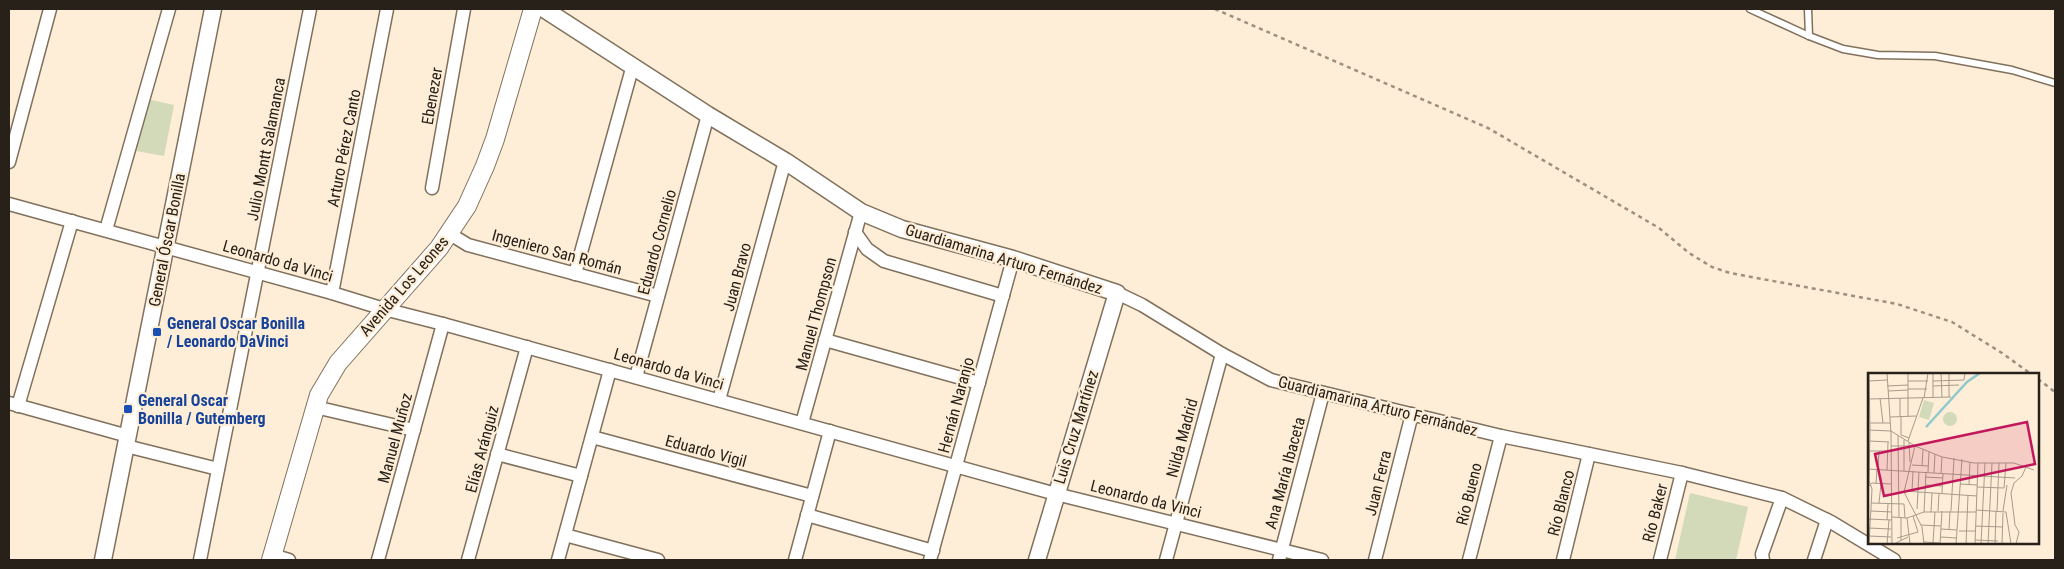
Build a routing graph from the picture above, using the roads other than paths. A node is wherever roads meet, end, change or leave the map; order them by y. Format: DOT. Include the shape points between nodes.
graph roads {
  1 [pos="50,9"];
  2 [pos="169,9"];
  3 [pos="213,9"];
  4 [pos="310,9"];
  5 [pos="387,9"];
  6 [pos="464,9"];
  7 [pos="533,9"];
  8 [pos="544,9"];
  9 [pos="1750,9"];
  10 [pos="1808,9"];
  11 [pos="1809,36"];
  12 [pos="632,65"];
  13 [pos="2055,82"];
  14 [pos="708,114"];
  15 [pos="785,161"];
  16 [pos="9,162"];
  17 [pos="432,188"];
  18 [pos="9,204"];
  19 [pos="861,212"];
  20 [pos="72,221"];
  21 [pos="106,230"];
  22 [pos="856,232"];
  23 [pos="450,234"];
  24 [pos="166,247"];
  25 [pos="1013,259"];
  26 [pos="258,273"];
  27 [pos="574,274"];
  28 [pos="332,293"];
  29 [pos="1117,293"];
  30 [pos="658,296"];
  31 [pos="1003,296"];
  32 [pos="384,309"];
  33 [pos="443,324"];
  34 [pos="826,340"];
  35 [pos="527,347"];
  36 [pos="1222,354"];
  37 [pos="610,370"];
  38 [pos="636,377"];
  39 [pos="979,383"];
  40 [pos="1322,393"];
  41 [pos="719,400"];
  42 [pos="13,404"];
  43 [pos="315,408"];
  44 [pos="1412,414"];
  45 [pos="802,424"];
  46 [pos="414,430"];
  47 [pos="830,431"];
  48 [pos="1501,436"];
  49 [pos="592,437"];
  50 [pos="127,441"];
  51 [pos="497,454"];
  52 [pos="1589,454"];
  53 [pos="956,466"];
  54 [pos="218,468"];
  55 [pos="1682,473"];
  56 [pos="581,476"];
  57 [pos="1056,494"];
  58 [pos="812,496"];
  59 [pos="1782,498"];
  60 [pos="807,515"];
  61 [pos="1827,520"];
  62 [pos="1176,524"];
  63 [pos="565,535"];
  64 [pos="1280,555"];
  65 [pos="932,556"];
  66 [pos="271,558"];
  67 [pos="103,560"];
  68 [pos="200,560"];
  69 [pos="289,560"];
  70 [pos="378,560"];
  71 [pos="468,560"];
  72 [pos="558,560"];
  73 [pos="658,560"];
  74 [pos="795,560"];
  75 [pos="1037,560"];
  76 [pos="1166,560"];
  77 [pos="1322,560"];
  78 [pos="1376,560"];
  79 [pos="1469,560"];
  80 [pos="1563,560"];
  81 [pos="1660,560"];
  82 [pos="1763,560"];
  83 [pos="1814,560"];
  84 [pos="1894,560"];
  1 -- 16 [label="street"];
  2 -- 21 [label="street"];
  3 -- 24 [label="street, General Óscar Bonilla"];
  4 -- 26 [label="street, Julio Montt Salamanca"];
  5 -- 28 [label="street, Arturo Pérez Canto"];
  6 -- 17 [label="street, Ebenezer"];
  7 -- 23 [label="main road, Avenida Los Leones" via="495,139 467,206"];
  8 -- 12 [label="street, Guardiamarina Arturo Fernández"];
  9 -- 11 [label="lane"];
  10 -- 11 [label="lane"];
  11 -- 13 [label="lane" via="1844,49 1878,55 1935,56 2012,70"];
  12 -- 14 [label="street, Guardiamarina Arturo Fernández"];
  12 -- 27 [label="street"];
  14 -- 15 [label="street, Guardiamarina Arturo Fernández"];
  14 -- 30 [label="street, Eduardo Cornelio"];
  15 -- 19 [label="street, Guardiamarina Arturo Fernández"];
  15 -- 41 [label="street, Juan Bravo"];
  18 -- 20 [label="street, Leonardo da Vinci"];
  19 -- 22 [label="street, Manuel Thompson"];
  19 -- 25 [label="street, Guardiamarina Arturo Fernández" via="902,229"];
  20 -- 21 [label="street, Leonardo da Vinci"];
  20 -- 42 [label="street"];
  21 -- 24 [label="street, Leonardo da Vinci"];
  22 -- 31 [label="street" via="867,249 884,261"];
  22 -- 34 [label="street, Manuel Thompson"];
  23 -- 27 [label="street, Ingeniero San Román" via="468,245"];
  23 -- 32 [label="main road, Avenida Los Leones"];
  24 -- 26 [label="street, Leonardo da Vinci"];
  24 -- 50 [label="street, General Óscar Bonilla"];
  25 -- 29 [label="street, Guardiamarina Arturo Fernández"];
  25 -- 31 [label="street, Hernán Naranjo"];
  26 -- 28 [label="street, Leonardo da Vinci"];
  26 -- 54 [label="street, Julio Montt Salamanca"];
  27 -- 30 [label="street, Ingeniero San Román"];
  28 -- 32 [label="street, Leonardo da Vinci"];
  29 -- 36 [label="street, Guardiamarina Arturo Fernández"];
  29 -- 57 [label="street, Luis Cruz Martínez"];
  30 -- 38 [label="street, Eduardo Cornelio"];
  31 -- 39 [label="street, Hernán Naranjo"];
  32 -- 33 [label="street, Leonardo da Vinci"];
  32 -- 43 [label="main road, Avenida Los Leones" via="338,363"];
  33 -- 35 [label="street, Leonardo da Vinci"];
  33 -- 46 [label="street, Manuel Muñoz"];
  34 -- 39 [label="street"];
  34 -- 45 [label="street, Manuel Thompson"];
  35 -- 37 [label="street, Leonardo da Vinci"];
  35 -- 51 [label="street, Elías Aránguiz"];
  36 -- 40 [label="street, Guardiamarina Arturo Fernández" via="1271,380"];
  36 -- 62 [label="street, Nilda Madrid"];
  37 -- 38 [label="street, Leonardo da Vinci"];
  37 -- 49 [label="street"];
  38 -- 41 [label="street, Leonardo da Vinci"];
  39 -- 53 [label="street, Hernán Naranjo"];
  40 -- 44 [label="street, Guardiamarina Arturo Fernández"];
  40 -- 64 [label="street, Ana María Ibaceta"];
  41 -- 45 [label="street, Leonardo da Vinci"];
  42 -- 50 [label="street"];
  43 -- 46 [label="street"];
  43 -- 66 [label="main road, Avenida Los Leones"];
  44 -- 48 [label="street, Guardiamarina Arturo Fernández"];
  44 -- 78 [label="street, Juan Ferra"];
  45 -- 47 [label="street, Leonardo da Vinci"];
  46 -- 70 [label="street, Manuel Muñoz"];
  47 -- 53 [label="street, Leonardo da Vinci"];
  47 -- 58 [label="street"];
  48 -- 52 [label="street, Guardiamarina Arturo Fernández"];
  48 -- 79 [label="street, Río Bueno"];
  49 -- 56 [label="street"];
  49 -- 58 [label="street, Eduardo Vigil"];
  50 -- 54 [label="street"];
  50 -- 67 [label="street, General Óscar Bonilla"];
  51 -- 56 [label="street"];
  51 -- 71 [label="street, Elías Aránguiz"];
  52 -- 55 [label="street, Guardiamarina Arturo Fernández"];
  52 -- 80 [label="street, Río Blanco"];
  53 -- 57 [label="street, Leonardo da Vinci"];
  53 -- 65 [label="street, Hernán Naranjo"];
  54 -- 68 [label="street, Julio Montt Salamanca"];
  55 -- 59 [label="street, Guardiamarina Arturo Fernández"];
  55 -- 81 [label="street, Río Baker"];
  56 -- 63 [label="street"];
  57 -- 62 [label="street, Leonardo da Vinci"];
  57 -- 75 [label="street, Luis Cruz Martínez"];
  58 -- 60 [label="street"];
  59 -- 61 [label="street, Guardiamarina Arturo Fernández"];
  59 -- 82 [label="street" via="1762,554"];
  60 -- 65 [label="street"];
  60 -- 74 [label="street"];
  61 -- 83 [label="street"];
  61 -- 84 [label="street, Guardiamarina Arturo Fernández"];
  62 -- 64 [label="street, Leonardo da Vinci"];
  62 -- 76 [label="street, Nilda Madrid"];
  63 -- 72 [label="street"];
  63 -- 73 [label="street"];
  64 -- 77 [label="street, Leonardo da Vinci"];
  66 -- 69 [label="street"];
}
